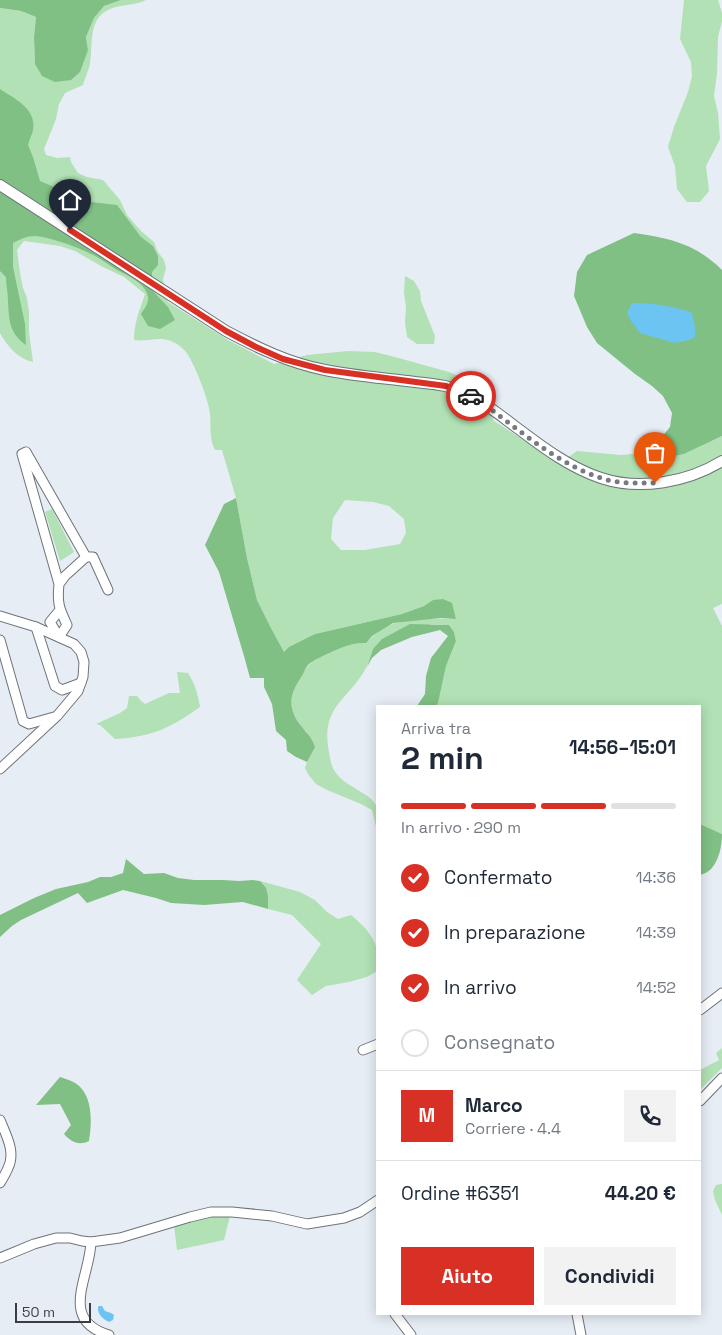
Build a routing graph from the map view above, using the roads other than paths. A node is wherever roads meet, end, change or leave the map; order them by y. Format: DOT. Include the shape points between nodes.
graph roads {
  1 [pos="0,185"];
  2 [pos="722,461"];
  3 [pos="86,557"];
  4 [pos="58,584"];
  5 [pos="108,590"];
  6 [pos="60,610"];
  7 [pos="0,616"];
  8 [pos="36,627"];
  9 [pos="59,637"];
  10 [pos="0,640"];
  11 [pos="80,683"];
  12 [pos="57,716"];
  13 [pos="0,769"];
  14 [pos="722,993"];
  15 [pos="701,1009"];
  16 [pos="376,1045"];
  17 [pos="363,1050"];
  18 [pos="722,1078"];
  19 [pos="701,1100"];
  20 [pos="0,1120"];
  21 [pos="0,1182"];
  22 [pos="376,1201"];
  23 [pos="91,1242"];
  24 [pos="0,1258"];
  25 [pos="396,1315"];
  26 [pos="576,1315"];
  27 [pos="109,1335"];
  28 [pos="411,1335"];
  29 [pos="581,1335"];
  1 -- 2 [label="street" via="226,331 283,359 325,370 446,386 477,399 545,449 602,478 655,483 683,479"];
  3 -- 4 [label="street"];
  3 -- 4 [label="street" via="26,452 22,454"];
  3 -- 5 [label="street" via="93,557"];
  4 -- 6 [label="street"];
  6 -- 9 [label="street" via="67,625"];
  6 -- 9 [label="street" via="50,622"];
  7 -- 8 [label="street"];
  8 -- 9 [label="street"];
  8 -- 11 [label="street" via="55,686 62,690"];
  9 -- 11 [label="street" via="74,644 81,652 84,662"];
  10 -- 12 [label="street" via="22,721 29,724"];
  11 -- 12 [label="street" via="78,691"];
  12 -- 13 [label="street"];
  14 -- 15 [label="street"];
  16 -- 17 [label="street"];
  18 -- 19 [label="street"];
  20 -- 21 [label="street" via="11,1154 9,1167"];
  22 -- 23 [label="street" via="344,1218 307,1224 272,1216 211,1212 120,1238"];
  23 -- 24 [label="street" via="56,1238"];
  23 -- 27 [label="street" via="80,1308 84,1320 94,1329"];
  25 -- 28 [label="street"];
  26 -- 29 [label="street"];
}
